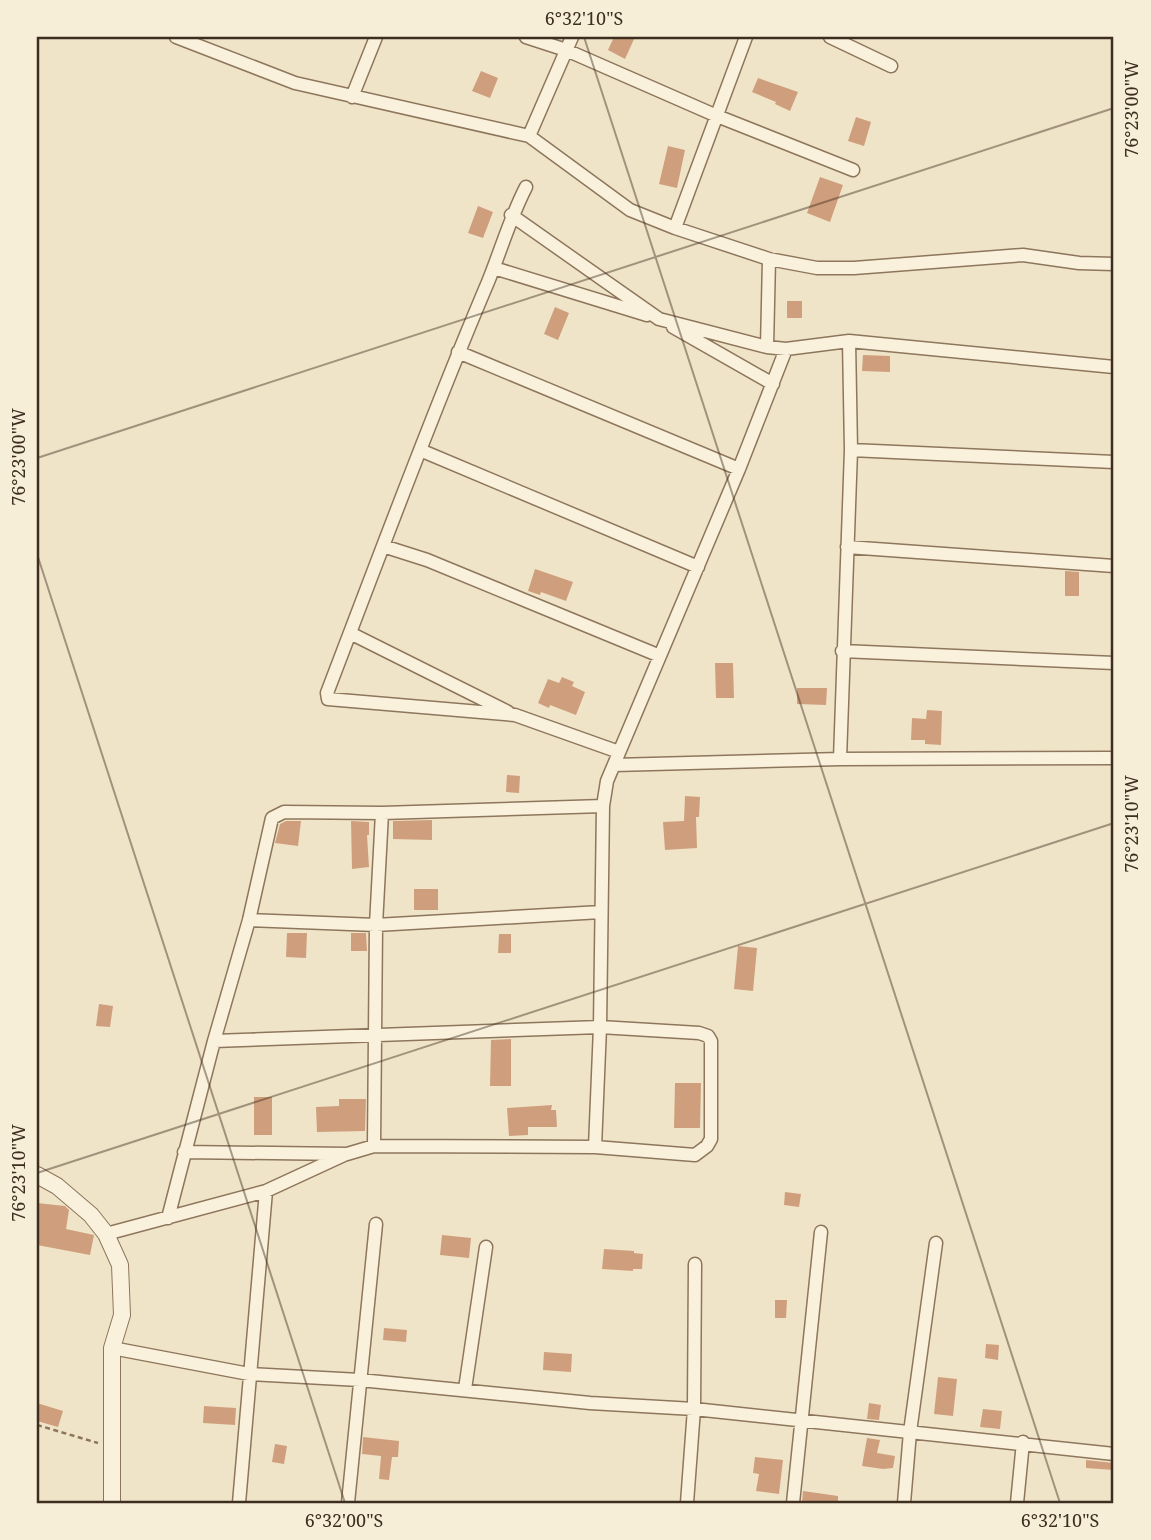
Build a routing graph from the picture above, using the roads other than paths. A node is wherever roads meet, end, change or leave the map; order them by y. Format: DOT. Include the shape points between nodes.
graph roads {
  1 [pos="176,37"];
  2 [pos="376,37"];
  3 [pos="526,37"];
  4 [pos="572,37"];
  5 [pos="746,37"];
  6 [pos="830,37"];
  7 [pos="566,50"];
  8 [pos="891,66"];
  9 [pos="352,97"];
  10 [pos="717,116"];
  11 [pos="529,136"];
  12 [pos="853,170"];
  13 [pos="526,187"];
  14 [pos="511,215"];
  15 [pos="675,228"];
  16 [pos="769,259"];
  17 [pos="1114,264"];
  18 [pos="494,268"];
  19 [pos="659,318"];
  20 [pos="849,341"];
  21 [pos="767,347"];
  22 [pos="786,349"];
  23 [pos="458,352"];
  24 [pos="1114,359"];
  25 [pos="1097,366"];
  26 [pos="1114,367"];
  27 [pos="773,384"];
  28 [pos="420,450"];
  29 [pos="851,450"];
  30 [pos="1114,462"];
  31 [pos="739,469"];
  32 [pos="383,546"];
  33 [pos="847,547"];
  34 [pos="1114,566"];
  35 [pos="698,567"];
  36 [pos="350,633"];
  37 [pos="842,652"];
  38 [pos="660,656"];
  39 [pos="1114,663"];
  40 [pos="515,715"];
  41 [pos="617,758"];
  42 [pos="1114,758"];
  43 [pos="840,759"];
  44 [pos="603,806"];
  45 [pos="382,813"];
  46 [pos="601,912"];
  47 [pos="249,920"];
  48 [pos="376,925"];
  49 [pos="600,1027"];
  50 [pos="375,1034"];
  51 [pos="214,1041"];
  52 [pos="374,1146"];
  53 [pos="596,1147"];
  54 [pos="184,1152"];
  55 [pos="347,1154"];
  56 [pos="37,1175"];
  57 [pos="266,1191"];
  58 [pos="168,1218"];
  59 [pos="376,1224"];
  60 [pos="821,1233"];
  61 [pos="106,1234"];
  62 [pos="936,1243"];
  63 [pos="486,1247"];
  64 [pos="695,1264"];
  65 [pos="112,1348"];
  66 [pos="249,1374"];
  67 [pos="360,1380"];
  68 [pos="465,1389"];
  69 [pos="694,1409"];
  70 [pos="801,1422"];
  71 [pos="909,1432"];
  72 [pos="1023,1442"];
  73 [pos="1114,1454"];
  74 [pos="112,1503"];
  75 [pos="239,1503"];
  76 [pos="348,1503"];
  77 [pos="687,1503"];
  78 [pos="793,1503"];
  79 [pos="904,1503"];
  80 [pos="1017,1503"];
  1 -- 9 [label="street" via="295,83"];
  2 -- 9 [label="street"];
  3 -- 7 [label="street"];
  4 -- 7 [label="street"];
  5 -- 10 [label="street"];
  6 -- 8 [label="street"];
  7 -- 10 [label="street"];
  7 -- 11 [label="street"];
  9 -- 11 [label="street"];
  10 -- 12 [label="street"];
  10 -- 15 [label="street"];
  11 -- 15 [label="street" via="631,211"];
  13 -- 14 [label="street"];
  14 -- 18 [label="street"];
  14 -- 19 [label="street"];
  15 -- 16 [label="street"];
  16 -- 17 [label="street" via="817,268 1023,255"];
  16 -- 21 [label="street"];
  18 -- 19 [label="street"];
  18 -- 23 [label="street"];
  19 -- 21 [label="street"];
  19 -- 27 [label="street"];
  20 -- 22 [label="street"];
  20 -- 25 [label="street"];
  20 -- 29 [label="street"];
  21 -- 22 [label="street"];
  22 -- 27 [label="street"];
  23 -- 28 [label="street"];
  23 -- 31 [label="street"];
  24 -- 25 [label="street"];
  25 -- 26 [label="street"];
  27 -- 31 [label="street"];
  28 -- 32 [label="street"];
  28 -- 35 [label="street"];
  29 -- 30 [label="street"];
  29 -- 33 [label="street"];
  31 -- 35 [label="street"];
  32 -- 36 [label="street"];
  32 -- 38 [label="street"];
  33 -- 34 [label="street"];
  33 -- 37 [label="street"];
  35 -- 38 [label="street"];
  36 -- 40 [label="street"];
  36 -- 40 [label="street" via="327,693 331,701"];
  37 -- 39 [label="street"];
  37 -- 43 [label="street"];
  38 -- 41 [label="street"];
  40 -- 41 [label="street"];
  41 -- 43 [label="street"];
  41 -- 44 [label="street"];
  42 -- 43 [label="street"];
  44 -- 45 [label="street"];
  44 -- 46 [label="street"];
  45 -- 47 [label="street" via="277,814 269,826"];
  45 -- 48 [label="street"];
  46 -- 48 [label="street"];
  46 -- 49 [label="street"];
  47 -- 48 [label="street"];
  47 -- 51 [label="street"];
  48 -- 50 [label="street"];
  49 -- 50 [label="street"];
  49 -- 53 [label="street"];
  49 -- 53 [label="street" via="708,1036 711,1139 695,1154"];
  50 -- 51 [label="street"];
  50 -- 52 [label="street"];
  51 -- 54 [label="street"];
  52 -- 53 [label="street"];
  52 -- 55 [label="street"];
  54 -- 55 [label="street"];
  54 -- 58 [label="street"];
  55 -- 57 [label="street"];
  56 -- 61 [label="street" via="91,1215"];
  57 -- 58 [label="street"];
  57 -- 66 [label="street"];
  58 -- 61 [label="street"];
  59 -- 67 [label="street"];
  60 -- 70 [label="street"];
  61 -- 65 [label="street" via="120,1265 122,1315"];
  62 -- 71 [label="street"];
  63 -- 68 [label="street"];
  64 -- 69 [label="street"];
  65 -- 66 [label="street"];
  65 -- 74 [label="street"];
  66 -- 67 [label="street"];
  66 -- 75 [label="street"];
  67 -- 68 [label="street"];
  67 -- 76 [label="street"];
  68 -- 69 [label="street"];
  69 -- 70 [label="street"];
  69 -- 77 [label="street"];
  70 -- 71 [label="street"];
  70 -- 78 [label="street"];
  71 -- 72 [label="street"];
  71 -- 79 [label="street"];
  72 -- 73 [label="street"];
  72 -- 80 [label="street"];
}
